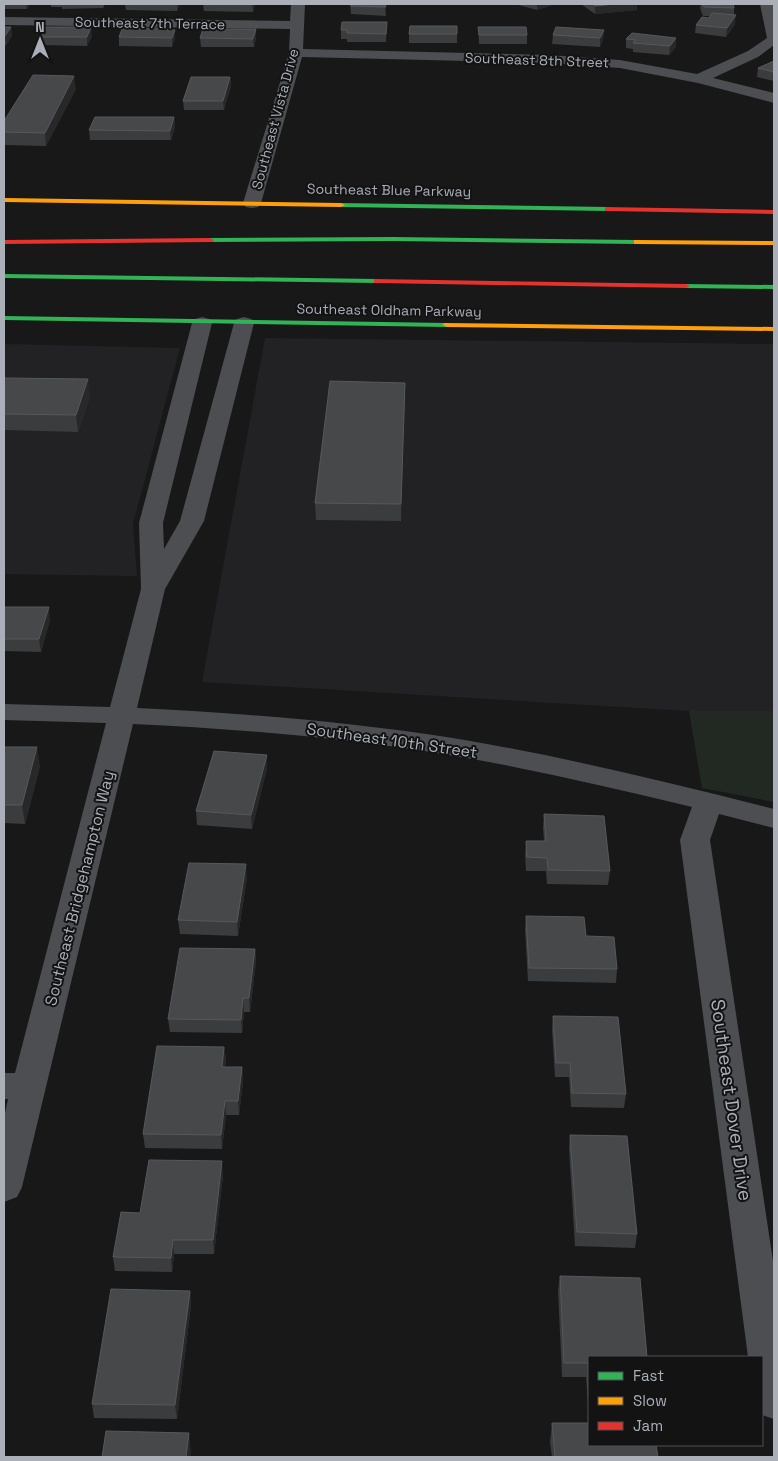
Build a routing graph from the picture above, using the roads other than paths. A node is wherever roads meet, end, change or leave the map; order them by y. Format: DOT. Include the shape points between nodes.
graph roads {
  1 [pos="298,4"];
  2 [pos="767,4"];
  3 [pos="4,22"];
  4 [pos="297,25"];
  5 [pos="296,53"];
  6 [pos="699,79"];
  7 [pos="774,98"];
  8 [pos="4,200"];
  9 [pos="252,203"];
  10 [pos="774,212"];
  11 [pos="4,242"];
  12 [pos="774,243"];
  13 [pos="4,276"];
  14 [pos="774,287"];
  15 [pos="4,318"];
  16 [pos="202,323"];
  17 [pos="244,323"];
  18 [pos="774,329"];
  19 [pos="153,589"];
  20 [pos="4,712"];
  21 [pos="122,714"];
  22 [pos="708,802"];
  23 [pos="774,818"];
  24 [pos="17,1086"];
  25 [pos="4,1187"];
  26 [pos="774,1401"];
  1 -- 4 [label="street, Southeast Vista Drive"];
  2 -- 6 [label="street" via="774,39 753,54"];
  3 -- 4 [label="street, Southeast 7th Terrace"];
  4 -- 5 [label="street, Southeast Vista Drive"];
  5 -- 6 [label="street, Southeast 8th Street" via="548,59 620,64"];
  5 -- 9 [label="street, Southeast Vista Drive"];
  6 -- 7 [label="street, Southeast 8th Street"];
  8 -- 9 [label="main road, Southeast Blue Parkway"];
  9 -- 10 [label="main road, Southeast Blue Parkway"];
  11 -- 12 [label="main road" via="392,239"];
  13 -- 14 [label="main road"];
  15 -- 16 [label="main road, Southeast Oldham Parkway"];
  16 -- 17 [label="main road, Southeast Oldham Parkway"];
  16 -- 19 [label="street, Southeast Bridgehampton Way" via="151,522"];
  17 -- 18 [label="main road, Southeast Oldham Parkway"];
  17 -- 19 [label="street, Southeast Bridgehampton Way" via="192,522"];
  19 -- 21 [label="street, Southeast Bridgehampton Way"];
  20 -- 21 [label="street, Southeast 10th Street"];
  21 -- 22 [label="street, Southeast 10th Street" via="245,721 406,740 588,772"];
  21 -- 24 [label="street, Southeast Bridgehampton Way"];
  22 -- 23 [label="street, Southeast 10th Street"];
  22 -- 26 [label="street, Southeast Dover Drive" via="695,840"];
  24 -- 25 [label="street, Southeast Bridgehampton Way"];
}
